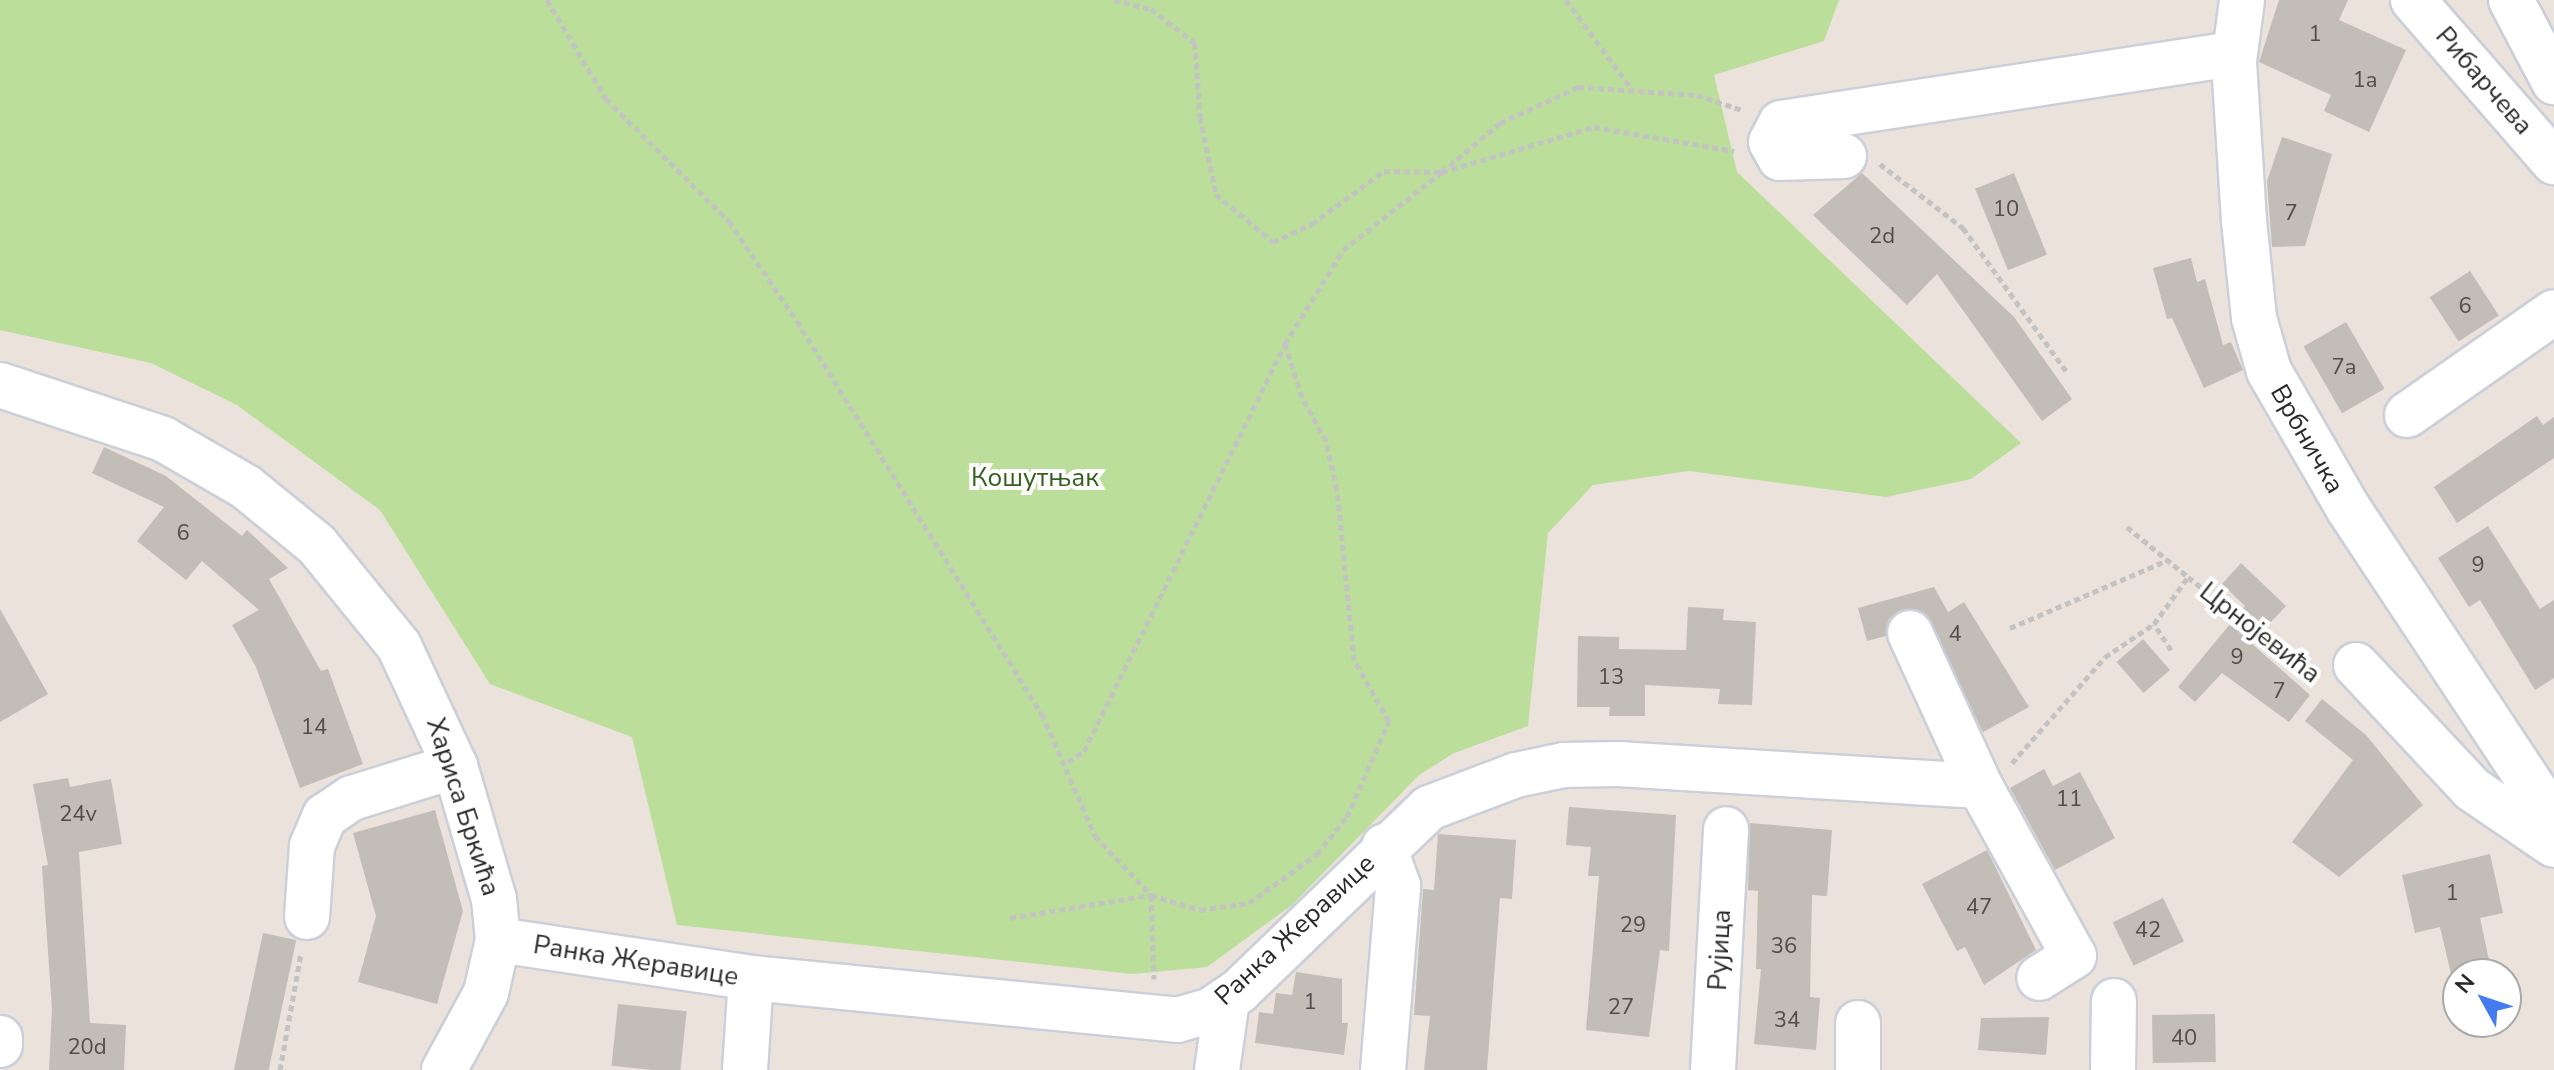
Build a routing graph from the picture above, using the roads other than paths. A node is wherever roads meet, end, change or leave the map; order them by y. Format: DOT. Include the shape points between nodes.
graph roads {
  1 [pos="2242,0"];
  2 [pos="2413,0"];
  3 [pos="2511,0"];
  4 [pos="2234,54"];
  5 [pos="2554,82"];
  6 [pos="1844,156"];
  7 [pos="2554,162"];
  8 [pos="2554,312"];
  9 [pos="0,385"];
  10 [pos="2407,415"];
  11 [pos="1910,633"];
  12 [pos="2342,675"];
  13 [pos="455,766"];
  14 [pos="1994,776"];
  15 [pos="2554,819"];
  16 [pos="1726,829"];
  17 [pos="2554,845"];
  18 [pos="1384,846"];
  19 [pos="307,917"];
  20 [pos="498,940"];
  21 [pos="751,978"];
  22 [pos="2039,978"];
  23 [pos="2114,1001"];
  24 [pos="1193,1012"];
  25 [pos="1858,1023"];
  26 [pos="0,1038"];
  27 [pos="0,1045"];
  28 [pos="444,1070"];
  29 [pos="745,1070"];
  30 [pos="1190,1070"];
  31 [pos="1217,1070"];
  32 [pos="1383,1070"];
  33 [pos="1713,1070"];
  34 [pos="1858,1070"];
  35 [pos="2113,1070"];
  1 -- 4 [label="street, Врбничка"];
  2 -- 7 [label="street, Рибарчева"];
  3 -- 5 [label="street"];
  4 -- 6 [label="street" via="1780,140"];
  4 -- 15 [label="street, Врбничка" via="2249,284 2269,371 2348,508"];
  8 -- 10 [label="street"];
  9 -- 13 [label="street, Хариса Бркића" via="163,439 287,515 349,578 399,646"];
  11 -- 14 [label="street"];
  12 -- 17 [label="street, Црнојевића" via="2472,789"];
  13 -- 19 [label="street" via="352,798 325,816 312,846"];
  13 -- 20 [label="street, Хариса Бркића" via="486,861"];
  14 -- 18 [label="street, Ранка Жеравице" via="1564,765 1516,775 1429,808"];
  14 -- 22 [label="street" via="2074,956"];
  16 -- 33 [label="street, Рујица"];
  18 -- 24 [label="street, Ранка Жеравице"];
  18 -- 32 [label="street" via="1398,886"];
  20 -- 21 [label="street, Ранка Жеравице"];
  20 -- 28 [label="street, Хариса Бркића" via="486,993"];
  21 -- 24 [label="street, Ранка Жеравице"];
  21 -- 29 [label="street"];
  23 -- 35 [label="street"];
  24 -- 30 [label="street"];
  24 -- 31 [label="street"];
  25 -- 34 [label="street"];
  26 -- 27 [label="street"];
}
